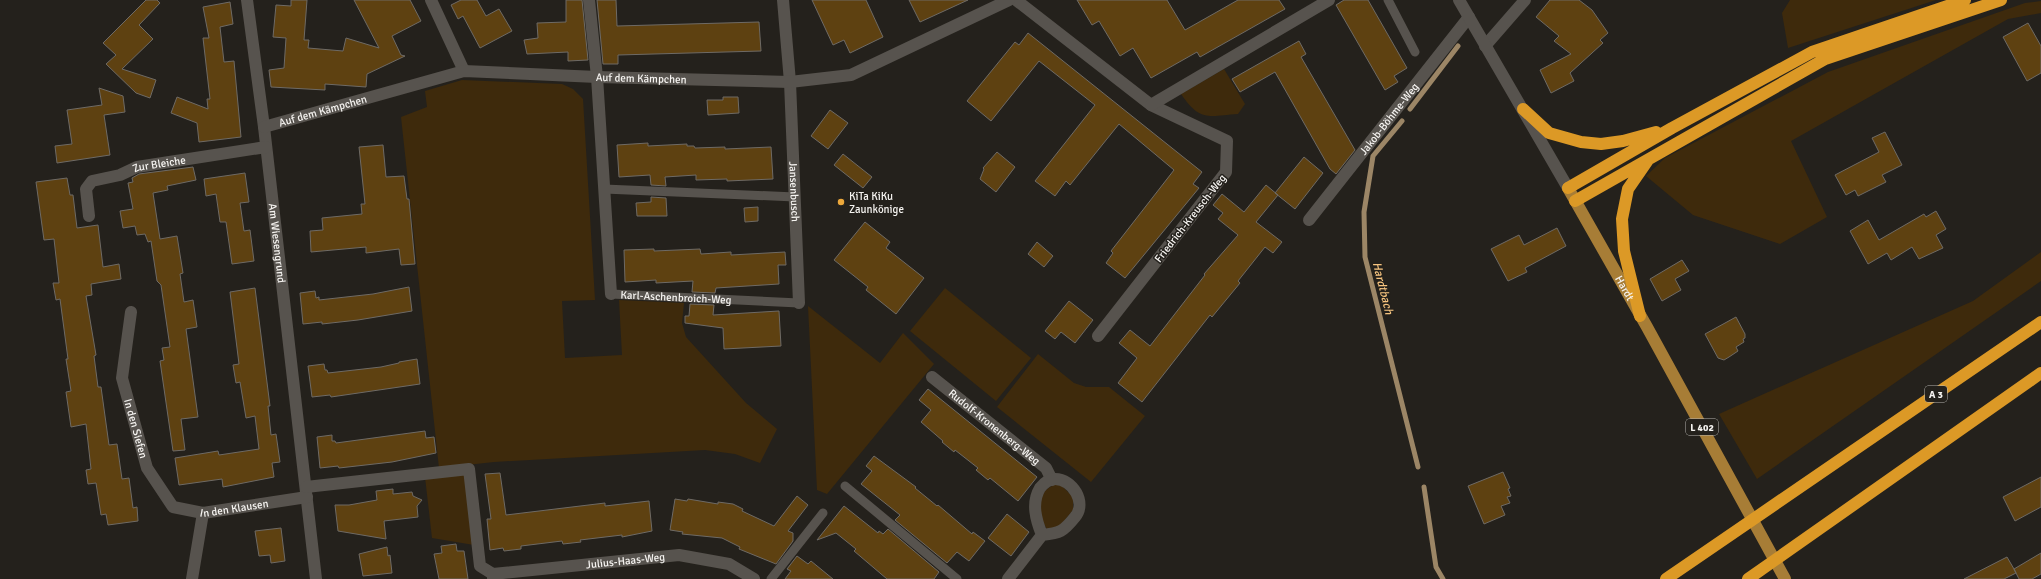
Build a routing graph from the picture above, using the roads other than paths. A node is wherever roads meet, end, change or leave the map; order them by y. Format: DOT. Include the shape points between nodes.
graph roads {
  1 [pos="247,0"];
  2 [pos="431,0"];
  3 [pos="590,0"];
  4 [pos="784,0"];
  5 [pos="1010,0"];
  6 [pos="1016,0"];
  7 [pos="1330,0"];
  8 [pos="1388,0"];
  9 [pos="1459,0"];
  10 [pos="1526,0"];
  11 [pos="1965,0"];
  12 [pos="2001,0"];
  13 [pos="1469,17"];
  14 [pos="1486,46"];
  15 [pos="1415,52"];
  16 [pos="464,71"];
  17 [pos="597,77"];
  18 [pos="790,82"];
  19 [pos="1151,104"];
  20 [pos="1523,109"];
  21 [pos="264,127"];
  22 [pos="1672,128"];
  23 [pos="266,147"];
  24 [pos="1651,157"];
  25 [pos="1568,188"];
  26 [pos="604,189"];
  27 [pos="795,197"];
  28 [pos="1575,201"];
  29 [pos="89,216"];
  30 [pos="1309,220"];
  31 [pos="611,294"];
  32 [pos="799,302"];
  33 [pos="131,312"];
  34 [pos="1640,316"];
  35 [pos="2041,318"];
  36 [pos="2041,322"];
  37 [pos="2031,330"];
  38 [pos="1098,336"];
  39 [pos="2041,373"];
  40 [pos="932,377"];
  41 [pos="1052,480"];
  42 [pos="845,486"];
  43 [pos="306,492"];
  44 [pos="203,513"];
  45 [pos="823,513"];
  46 [pos="1042,535"];
  47 [pos="493,576"];
  48 [pos="192,579"];
  49 [pos="316,579"];
  50 [pos="754,579"];
  51 [pos="771,579"];
  52 [pos="957,579"];
  53 [pos="1008,579"];
  54 [pos="1666,579"];
  55 [pos="1748,579"];
  56 [pos="1785,579"];
  1 -- 21 [label="street, Am Wiesengrund"];
  2 -- 16 [label="street"];
  3 -- 17 [label="street, Karl-Aschenbroich-Weg"];
  4 -- 18 [label="street, Jansenbusch"];
  5 -- 18 [label="street, Auf dem Kämpchen" via="851,74"];
  6 -- 19 [label="street, Friedrich-Kreusch-Weg"];
  7 -- 19 [label="street"];
  8 -- 15 [label="lane"];
  9 -- 13 [label="street, Hardt / L 402"];
  10 -- 14 [label="street"];
  11 -- 22 [label="highway" via="1812,52"];
  12 -- 24 [label="highway" via="1825,59"];
  13 -- 14 [label="street, Hardt / L 402"];
  13 -- 30 [label="street, Jakob-Böhme-Weg"];
  14 -- 20 [label="street, Hardt / L 402"];
  16 -- 17 [label="street, Auf dem Kämpchen"];
  16 -- 21 [label="street, Auf dem Kämpchen"];
  17 -- 18 [label="street, Auf dem Kämpchen"];
  17 -- 26 [label="street, Karl-Aschenbroich-Weg"];
  18 -- 27 [label="street, Jansenbusch"];
  19 -- 38 [label="street, Friedrich-Kreusch-Weg" via="1227,141 1226,172"];
  20 -- 22 [label="highway" via="1549,133 1580,142 1601,144 1623,141"];
  20 -- 25 [label="street, Hardt / L 402"];
  21 -- 23 [label="street, Am Wiesengrund"];
  22 -- 25 [label="highway"];
  23 -- 29 [label="street, Zur Bleiche" via="137,167 120,175 92,181 86,189"];
  23 -- 43 [label="street, Am Wiesengrund"];
  24 -- 28 [label="highway"];
  24 -- 34 [label="highway" via="1628,189 1622,219 1624,251"];
  25 -- 28 [label="main road, Hardt / L 402"];
  26 -- 27 [label="lane"];
  26 -- 31 [label="street, Karl-Aschenbroich-Weg"];
  27 -- 32 [label="street, Jansenbusch"];
  28 -- 34 [label="main road, Hardt / L 402"];
  31 -- 32 [label="lane, Karl-Aschenbroich-Weg"];
  33 -- 44 [label="street, In den Siefen" via="122,378 147,468 173,507"];
  34 -- 56 [label="main road, Hardt / L 402"];
  35 -- 37 [label="highway"];
  36 -- 37 [label="highway, A 3"];
  37 -- 54 [label="highway, A 3"];
  39 -- 55 [label="highway"];
  40 -- 41 [label="street, Rudolf-Kronenberg-Weg" via="1046,468"];
  41 -- 46 [label="street" via="1044,483 1036,495 1035,511"];
  41 -- 46 [label="street" via="1064,481 1075,490 1080,500 1078,514 1066,529 1059,533"];
  42 -- 52 [label="lane"];
  43 -- 44 [label="street, In den Klausen"];
  43 -- 47 [label="street, Julius-Haas-Weg" via="469,469 480,566"];
  43 -- 49 [label="street, Am Wiesengrund"];
  44 -- 48 [label="street, In den Klausen"];
  45 -- 51 [label="lane"];
  46 -- 53 [label="street"];
  47 -- 50 [label="street, Julius-Haas-Weg" via="679,555 729,564"];
}
